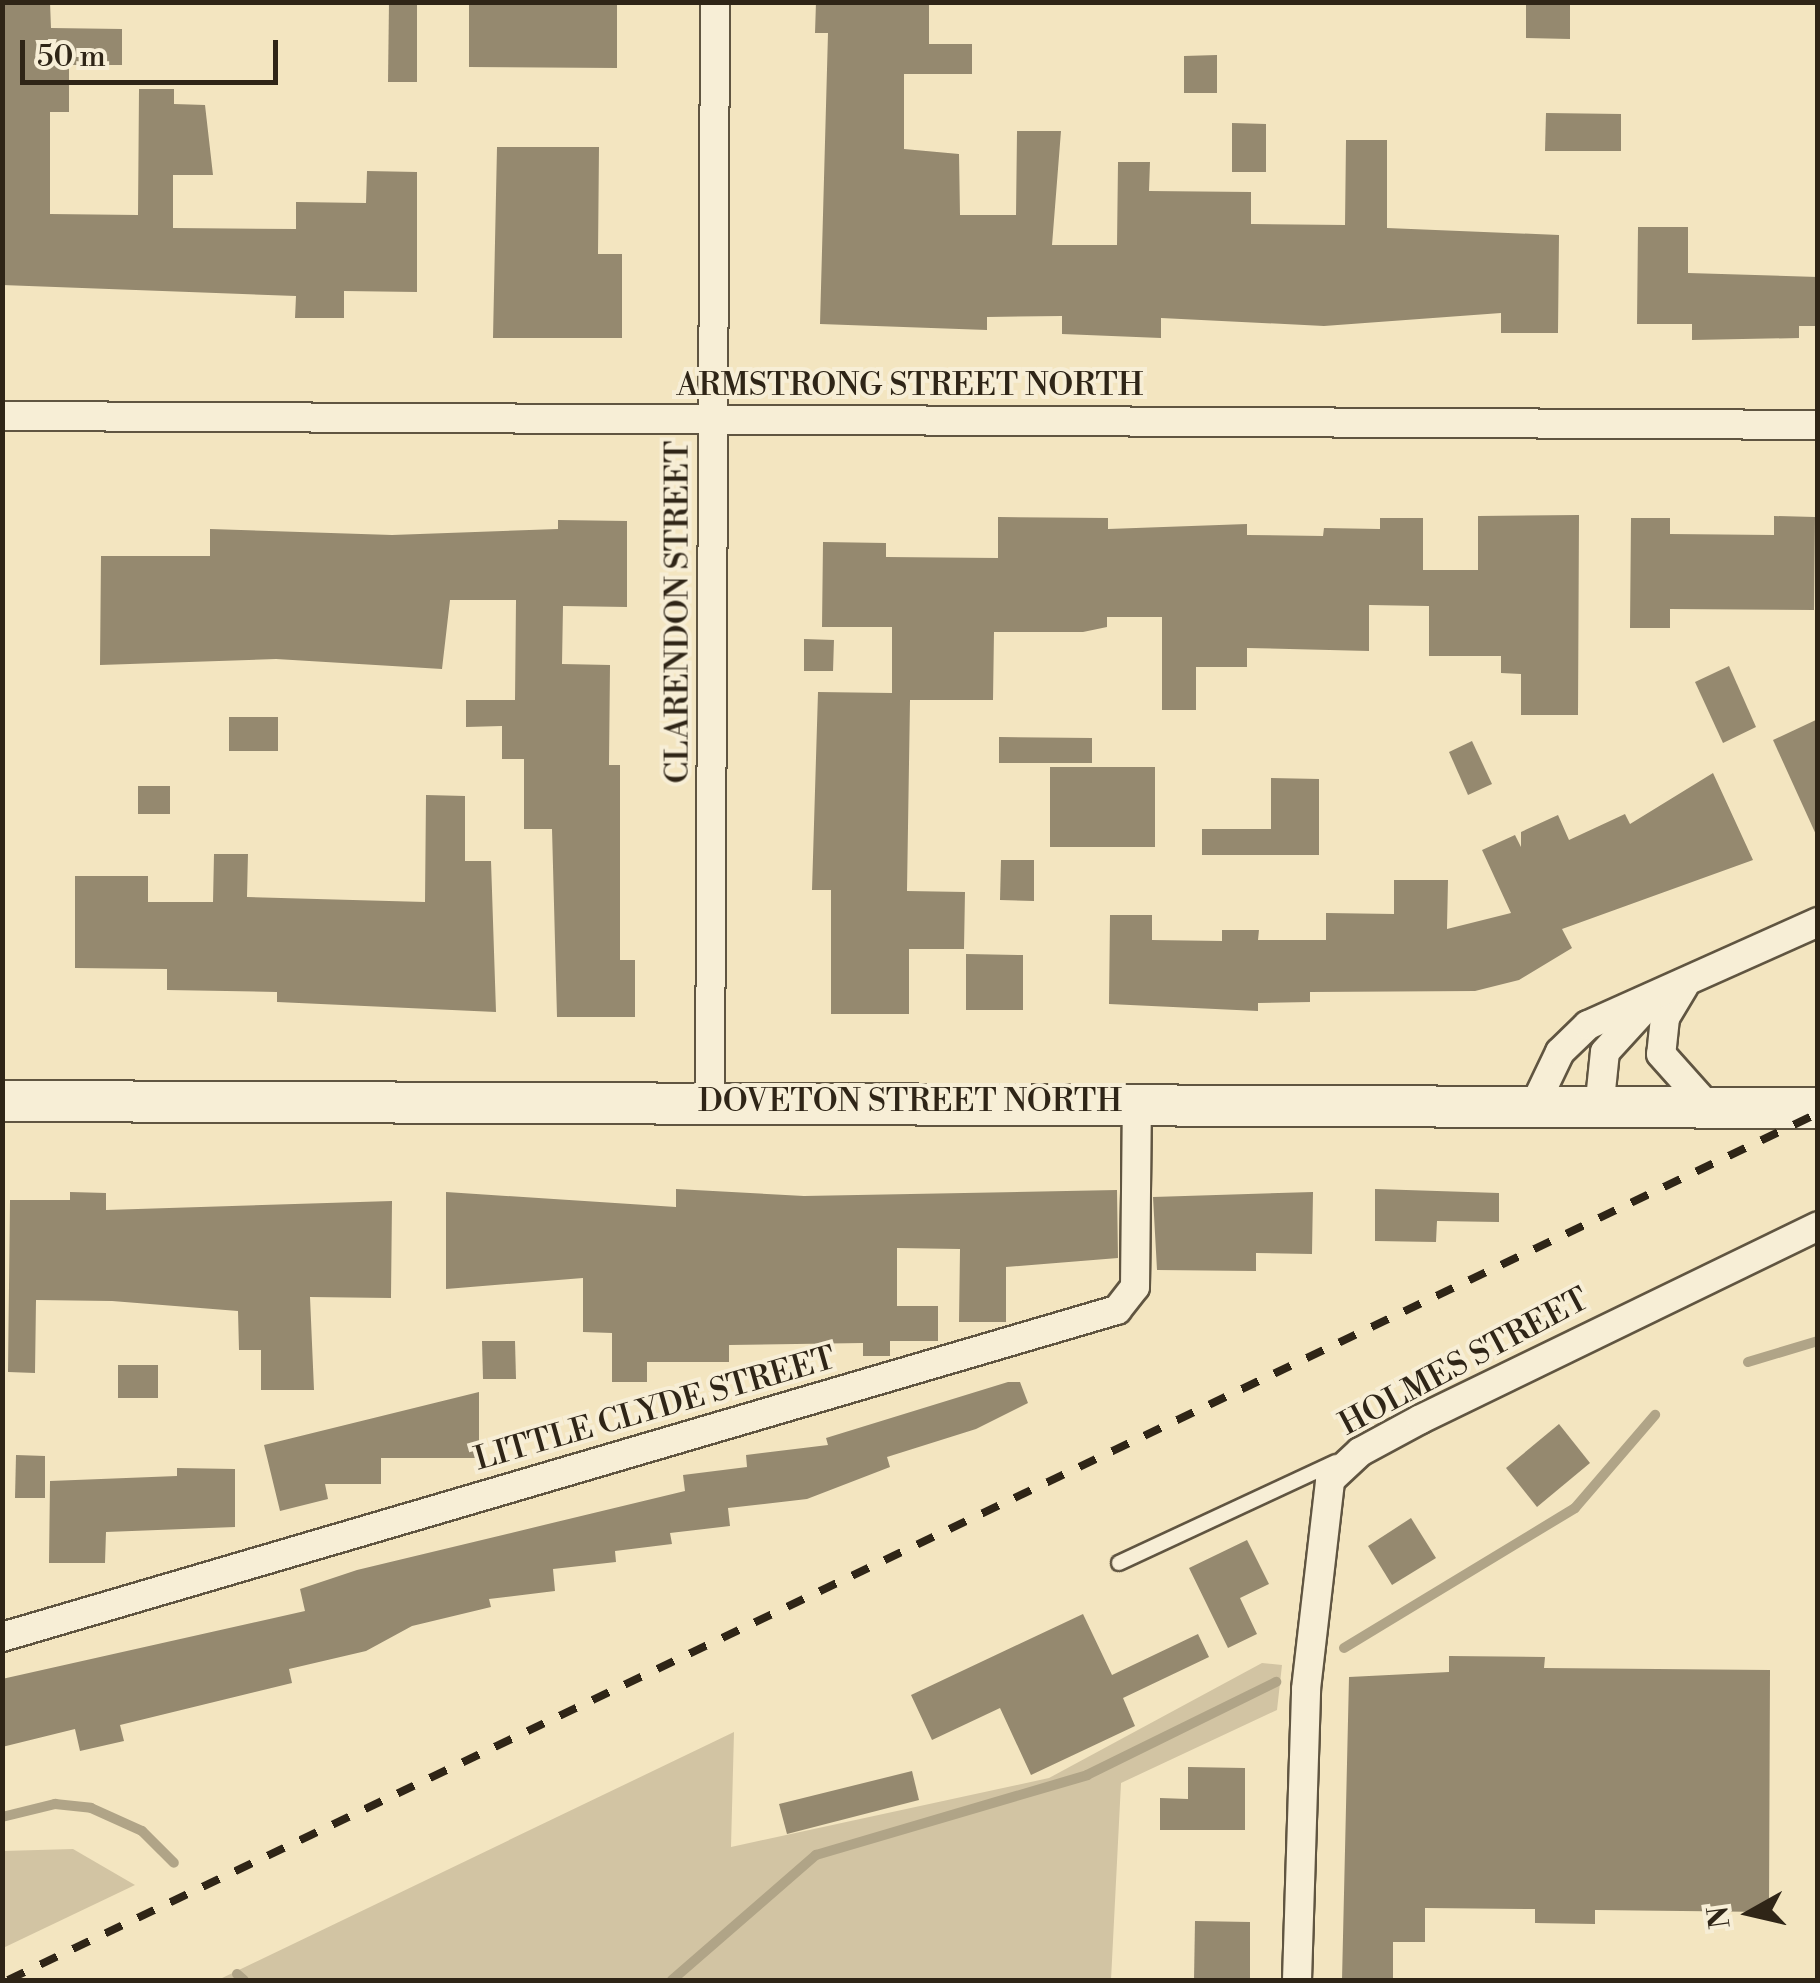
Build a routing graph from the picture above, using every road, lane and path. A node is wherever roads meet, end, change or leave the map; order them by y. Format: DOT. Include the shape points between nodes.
graph roads {
  1 [pos="715,2"];
  2 [pos="2,416"];
  3 [pos="714,419"];
  4 [pos="1818,425"];
  5 [pos="1818,922"];
  6 [pos="1672,991"];
  7 [pos="1137,1099"];
  8 [pos="1538,1100"];
  9 [pos="1600,1100"];
  10 [pos="1703,1100"];
  11 [pos="2,1101"];
  12 [pos="710,1102"];
  13 [pos="1818,1108"];
  14 [pos="1818,1226"];
  15 [pos="1360,1452"];
  16 [pos="1119,1563"];
  17 [pos="2,1637"];
  18 [pos="1297,1980"];
  1 -- 3 [label="street, CLARENDON STREET"];
  2 -- 3 [label="street, ARMSTRONG STREET NORTH"];
  3 -- 4 [label="street, ARMSTRONG STREET NORTH"];
  3 -- 12 [label="street, CLARENDON STREET"];
  5 -- 6 [label="street"];
  6 -- 8 [label="street" via="1579,1031"];
  6 -- 9 [label="street" via="1604,1052"];
  6 -- 10 [label="street" via="1662,1054"];
  7 -- 8 [label="main road, DOVETON STREET NORTH"];
  7 -- 12 [label="main road, DOVETON STREET NORTH"];
  7 -- 17 [label="street, LITTLE CLYDE STREET" via="1135,1287 1117,1310"];
  8 -- 9 [label="main road, DOVETON STREET NORTH"];
  9 -- 10 [label="main road, DOVETON STREET NORTH"];
  10 -- 13 [label="main road, DOVETON STREET NORTH"];
  11 -- 12 [label="main road, DOVETON STREET NORTH"];
  14 -- 15 [label="street, HOLMES STREET"];
  15 -- 16 [label="lane"];
  15 -- 18 [label="street, HOLMES STREET" via="1327,1486 1319,1517"];
}
